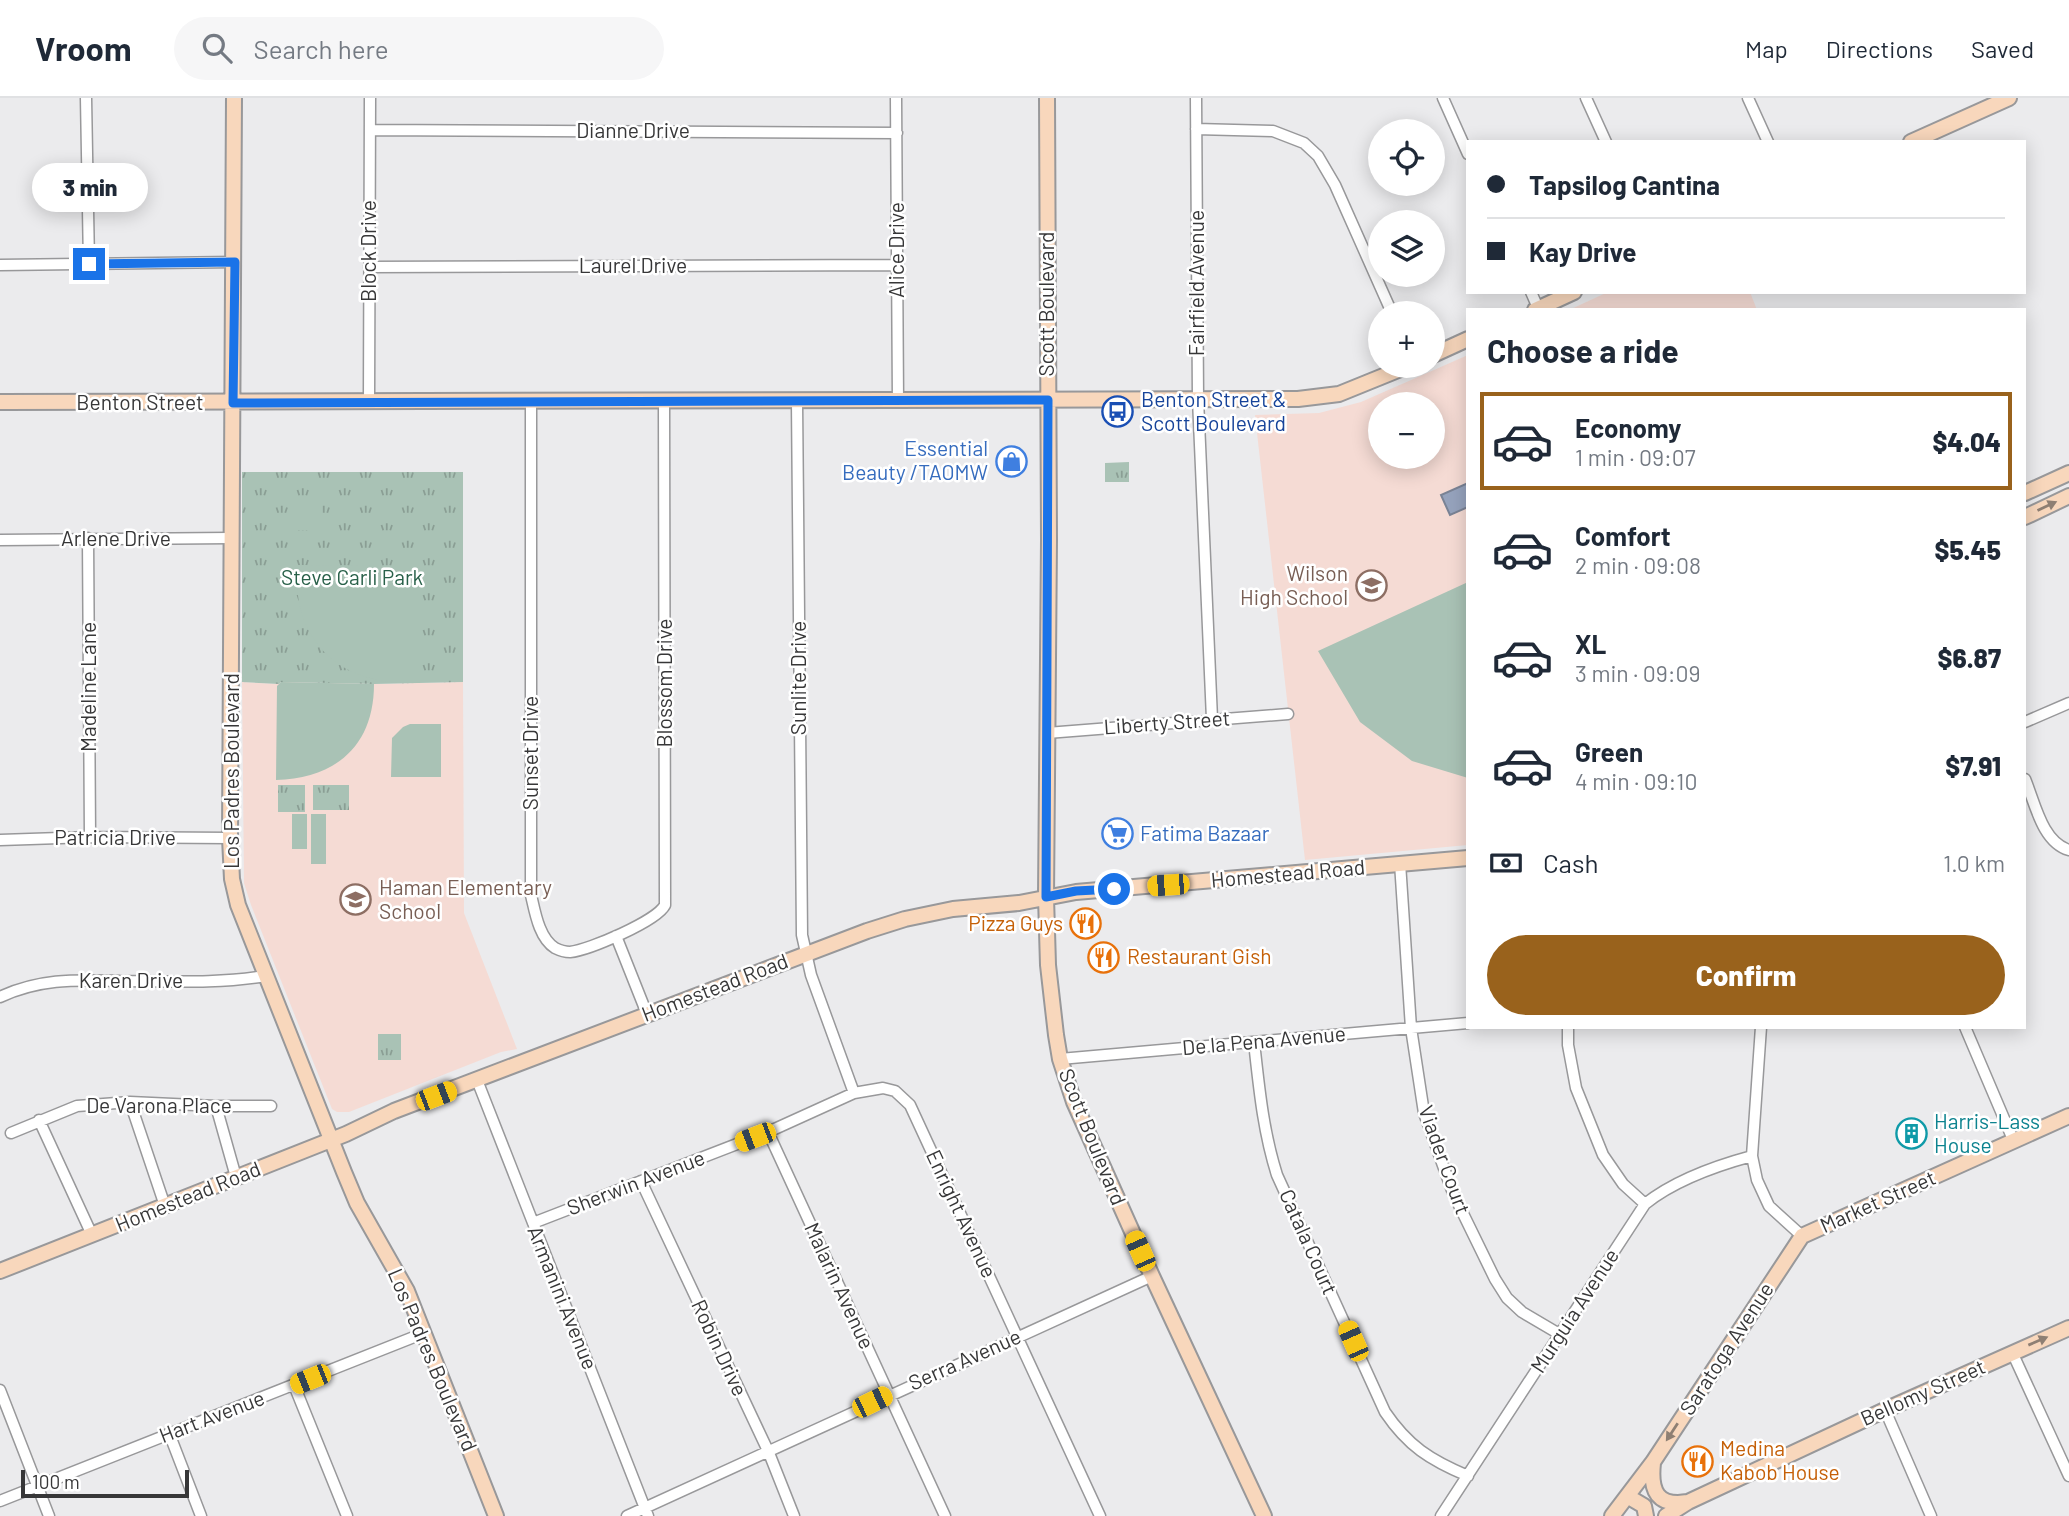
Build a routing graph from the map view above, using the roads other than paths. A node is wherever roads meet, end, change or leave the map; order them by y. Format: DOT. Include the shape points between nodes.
graph roads {
  1 [pos="86,98"];
  2 [pos="234,98"];
  3 [pos="370,98"];
  4 [pos="896,98"];
  5 [pos="1047,98"];
  6 [pos="1196,98"];
  7 [pos="1443,98"];
  8 [pos="1586,98"];
  9 [pos="1748,98"];
  10 [pos="2009,98"];
  11 [pos="1196,129"];
  12 [pos="370,130"];
  13 [pos="897,133"];
  14 [pos="1605,140"];
  15 [pos="1767,140"];
  16 [pos="1915,140"];
  17 [pos="1466,149"];
  18 [pos="235,262"];
  19 [pos="89,264"];
  20 [pos="0,265"];
  21 [pos="898,265"];
  22 [pos="369,267"];
  23 [pos="1570,294"];
  24 [pos="1387,301"];
  25 [pos="1538,308"];
  26 [pos="1466,341"];
  27 [pos="1445,350"];
  28 [pos="1378,378"];
  29 [pos="1198,399"];
  30 [pos="1048,400"];
  31 [pos="664,401"];
  32 [pos="797,401"];
  33 [pos="0,402"];
  34 [pos="531,402"];
  35 [pos="898,402"];
  36 [pos="233,403"];
  37 [pos="369,403"];
  38 [pos="2069,473"];
  39 [pos="2026,493"];
  40 [pos="2069,496"];
  41 [pos="2026,517"];
  42 [pos="88,538"];
  43 [pos="231,538"];
  44 [pos="0,540"];
  45 [pos="2069,703"];
  46 [pos="1288,714"];
  47 [pos="1212,719"];
  48 [pos="2026,722"];
  49 [pos="1047,733"];
  50 [pos="2026,782"];
  51 [pos="90,837"];
  52 [pos="230,838"];
  53 [pos="0,840"];
  54 [pos="2069,850"];
  55 [pos="1466,858"];
  56 [pos="1401,863"];
  57 [pos="1046,897"];
  58 [pos="616,936"];
  59 [pos="805,953"];
  60 [pos="265,976"];
  61 [pos="0,997"];
  62 [pos="646,1014"];
  63 [pos="1466,1023"];
  64 [pos="1411,1028"];
  65 [pos="1568,1029"];
  66 [pos="1760,1029"];
  67 [pos="1966,1029"];
  68 [pos="1254,1042"];
  69 [pos="1060,1059"];
  70 [pos="477,1080"];
  71 [pos="854,1093"];
  72 [pos="130,1102"];
  73 [pos="271,1105"];
  74 [pos="216,1106"];
  75 [pos="2069,1116"];
  76 [pos="39,1120"];
  77 [pos="768,1132"];
  78 [pos="11,1133"];
  79 [pos="331,1140"];
  80 [pos="2014,1142"];
  81 [pos="1752,1156"];
  82 [pos="236,1177"];
  83 [pos="642,1181"];
  84 [pos="1645,1203"];
  85 [pos="165,1206"];
  86 [pos="533,1223"];
  87 [pos="92,1235"];
  88 [pos="1802,1236"];
  89 [pos="0,1271"];
  90 [pos="1152,1276"];
  91 [pos="2069,1328"];
  92 [pos="424,1332"];
  93 [pos="1560,1335"];
  94 [pos="1017,1336"];
  95 [pos="2012,1352"];
  96 [pos="294,1385"];
  97 [pos="0,1390"];
  98 [pos="889,1394"];
  99 [pos="1885,1410"];
  100 [pos="169,1433"];
  101 [pos="769,1453"];
  102 [pos="1653,1462"];
  103 [pos="1468,1476"];
  104 [pos="2069,1476"];
  105 [pos="37,1486"];
  106 [pos="1627,1496"];
  107 [pos="0,1500"];
  108 [pos="1688,1502"];
  109 [pos="647,1512"];
  110 [pos="49,1516"];
  111 [pos="201,1516"];
  112 [pos="346,1516"];
  113 [pos="496,1516"];
  114 [pos="627,1516"];
  115 [pos="794,1516"];
  116 [pos="945,1516"];
  117 [pos="1100,1516"];
  118 [pos="1264,1516"];
  119 [pos="1441,1516"];
  120 [pos="1612,1516"];
  121 [pos="1646,1516"];
  122 [pos="1666,1516"];
  123 [pos="1931,1516"];
  1 -- 19 [label="street"];
  2 -- 18 [label="main road, Los Padres Boulevard"];
  3 -- 12 [label="street, Block Drive"];
  4 -- 13 [label="street, Alice Drive"];
  5 -- 30 [label="main road, Scott Boulevard"];
  6 -- 11 [label="street, Fairfield Avenue"];
  7 -- 17 [label="street"];
  8 -- 14 [label="street"];
  9 -- 15 [label="street"];
  10 -- 16 [label="main road"];
  11 -- 24 [label="street" via="1273,131 1304,143 1318,156 1335,185"];
  11 -- 29 [label="street, Fairfield Avenue"];
  12 -- 13 [label="street, Dianne Drive"];
  12 -- 22 [label="street, Block Drive"];
  13 -- 21 [label="street, Alice Drive"];
  18 -- 19 [label="street"];
  18 -- 36 [label="main road, Los Padres Boulevard"];
  19 -- 20 [label="street"];
  21 -- 22 [label="street, Laurel Drive"];
  21 -- 35 [label="street, Alice Drive"];
  22 -- 37 [label="street, Block Drive"];
  23 -- 25 [label="main road"];
  26 -- 27 [label="main road"];
  28 -- 29 [label="main road, Benton Street" via="1317,398"];
  29 -- 30 [label="main road, Benton Street"];
  29 -- 47 [label="street, Fairfield Avenue"];
  30 -- 35 [label="main road, Benton Street"];
  30 -- 49 [label="main road, Scott Boulevard"];
  31 -- 32 [label="main road, Benton Street"];
  31 -- 34 [label="main road, Benton Street"];
  31 -- 58 [label="street, Blossom Drive" via="666,895 665,905 654,918"];
  32 -- 35 [label="main road, Benton Street"];
  32 -- 59 [label="street, Sunlite Drive"];
  33 -- 36 [label="main road, Benton Street"];
  34 -- 37 [label="main road, Benton Street"];
  34 -- 58 [label="street, Sunset Drive" via="531,895 541,930 553,947 568,952"];
  36 -- 37 [label="main road, Benton Street"];
  36 -- 43 [label="main road, Los Padres Boulevard"];
  38 -- 39 [label="main road"];
  41 -- 40 [label="main road, one-way"];
  42 -- 43 [label="street, Arlene Drive"];
  42 -- 44 [label="street, Arlene Drive"];
  42 -- 51 [label="street, Madeline Lane"];
  43 -- 52 [label="main road, Los Padres Boulevard"];
  45 -- 48 [label="street"];
  46 -- 47 [label="street, Liberty Street"];
  47 -- 49 [label="street, Liberty Street"];
  49 -- 57 [label="main road, Scott Boulevard"];
  50 -- 54 [label="street" via="2047,834"];
  51 -- 52 [label="street, Patricia Drive"];
  51 -- 53 [label="street, Patricia Drive"];
  52 -- 60 [label="main road, Los Padres Boulevard" via="238,905"];
  55 -- 56 [label="main road, Homestead Road"];
  56 -- 57 [label="main road, Homestead Road"];
  56 -- 64 [label="street, Viader Court"];
  57 -- 59 [label="main road, Homestead Road" via="917,916"];
  57 -- 69 [label="main road, Scott Boulevard" via="1048,973"];
  58 -- 62 [label="street"];
  59 -- 62 [label="main road, Homestead Road"];
  59 -- 71 [label="street"];
  60 -- 61 [label="street, Karen Drive" via="229,982 53,981"];
  60 -- 79 [label="main road, Los Padres Boulevard"];
  62 -- 70 [label="main road, Homestead Road"];
  63 -- 64 [label="street, De la Pena Avenue"];
  64 -- 68 [label="street, De la Pena Avenue"];
  64 -- 93 [label="street, Viader Court" via="1424,1113 1453,1193 1507,1298"];
  65 -- 84 [label="street" via="1576,1088 1603,1156 1623,1184"];
  66 -- 81 [label="street"];
  67 -- 80 [label="street"];
  68 -- 69 [label="street, De la Pena Avenue"];
  68 -- 103 [label="street, Catala Court" via="1267,1144 1277,1175 1385,1412 1414,1447"];
  69 -- 90 [label="main road, Scott Boulevard" via="1074,1102"];
  70 -- 79 [label="main road, Homestead Road"];
  70 -- 86 [label="street, Armanini Avenue"];
  71 -- 77 [label="street, Sherwin Avenue"];
  71 -- 94 [label="street, Enright Avenue" via="883,1087 910,1105"];
  72 -- 74 [label="street, De Varona Place"];
  72 -- 76 [label="street, De Varona Place" via="77,1106"];
  72 -- 85 [label="street"];
  73 -- 74 [label="street, De Varona Place"];
  74 -- 82 [label="street"];
  75 -- 80 [label="main road, Market Street"];
  76 -- 78 [label="street, De Varona Place"];
  76 -- 87 [label="street"];
  77 -- 83 [label="street, Sherwin Avenue"];
  77 -- 98 [label="street, Malarin Avenue"];
  79 -- 82 [label="main road, Homestead Road"];
  79 -- 92 [label="main road, Los Padres Boulevard" via="357,1203 407,1291"];
  80 -- 88 [label="main road, Market Street"];
  81 -- 84 [label="street, Murguia Avenue" via="1662,1191"];
  81 -- 88 [label="street" via="1769,1206"];
  82 -- 85 [label="main road, Homestead Road"];
  83 -- 86 [label="street, Sherwin Avenue"];
  83 -- 101 [label="street, Robin Drive"];
  84 -- 93 [label="street, Murguia Avenue"];
  85 -- 87 [label="main road, Homestead Road"];
  86 -- 109 [label="street, Armanini Avenue"];
  87 -- 89 [label="main road, Homestead Road"];
  88 -- 102 [label="main road, Saratoga Avenue, one-way"];
  90 -- 94 [label="street, Serra Avenue"];
  90 -- 118 [label="main road, Scott Boulevard"];
  95 -- 91 [label="main road, Bellomy Street, one-way"];
  92 -- 96 [label="street, Hart Avenue"];
  92 -- 113 [label="main road, Los Padres Boulevard"];
  93 -- 103 [label="street, Murguia Avenue"];
  94 -- 98 [label="street, Serra Avenue"];
  94 -- 117 [label="street, Enright Avenue"];
  95 -- 99 [label="main road, Bellomy Street"];
  95 -- 104 [label="street"];
  96 -- 100 [label="street, Hart Avenue"];
  96 -- 112 [label="street"];
  97 -- 105 [label="street"];
  98 -- 101 [label="street, Serra Avenue"];
  98 -- 116 [label="street, Malarin Avenue"];
  99 -- 108 [label="main road, Bellomy Street"];
  99 -- 123 [label="street"];
  100 -- 105 [label="street, Hart Avenue"];
  100 -- 111 [label="street"];
  101 -- 109 [label="street, Serra Avenue"];
  101 -- 115 [label="street, Robin Drive"];
  102 -- 106 [label="main road, Saratoga Avenue"];
  102 -- 108 [label="main road" via="1651,1483 1658,1496 1676,1504"];
  103 -- 119 [label="street, Murguia Avenue"];
  105 -- 107 [label="street, Hart Avenue"];
  105 -- 110 [label="street"];
  106 -- 120 [label="main road, Saratoga Avenue"];
  106 -- 121 [label="main road" via="1644,1506"];
  108 -- 122 [label="main road, Bellomy Street"];
  109 -- 114 [label="street, Serra Avenue"];
}
